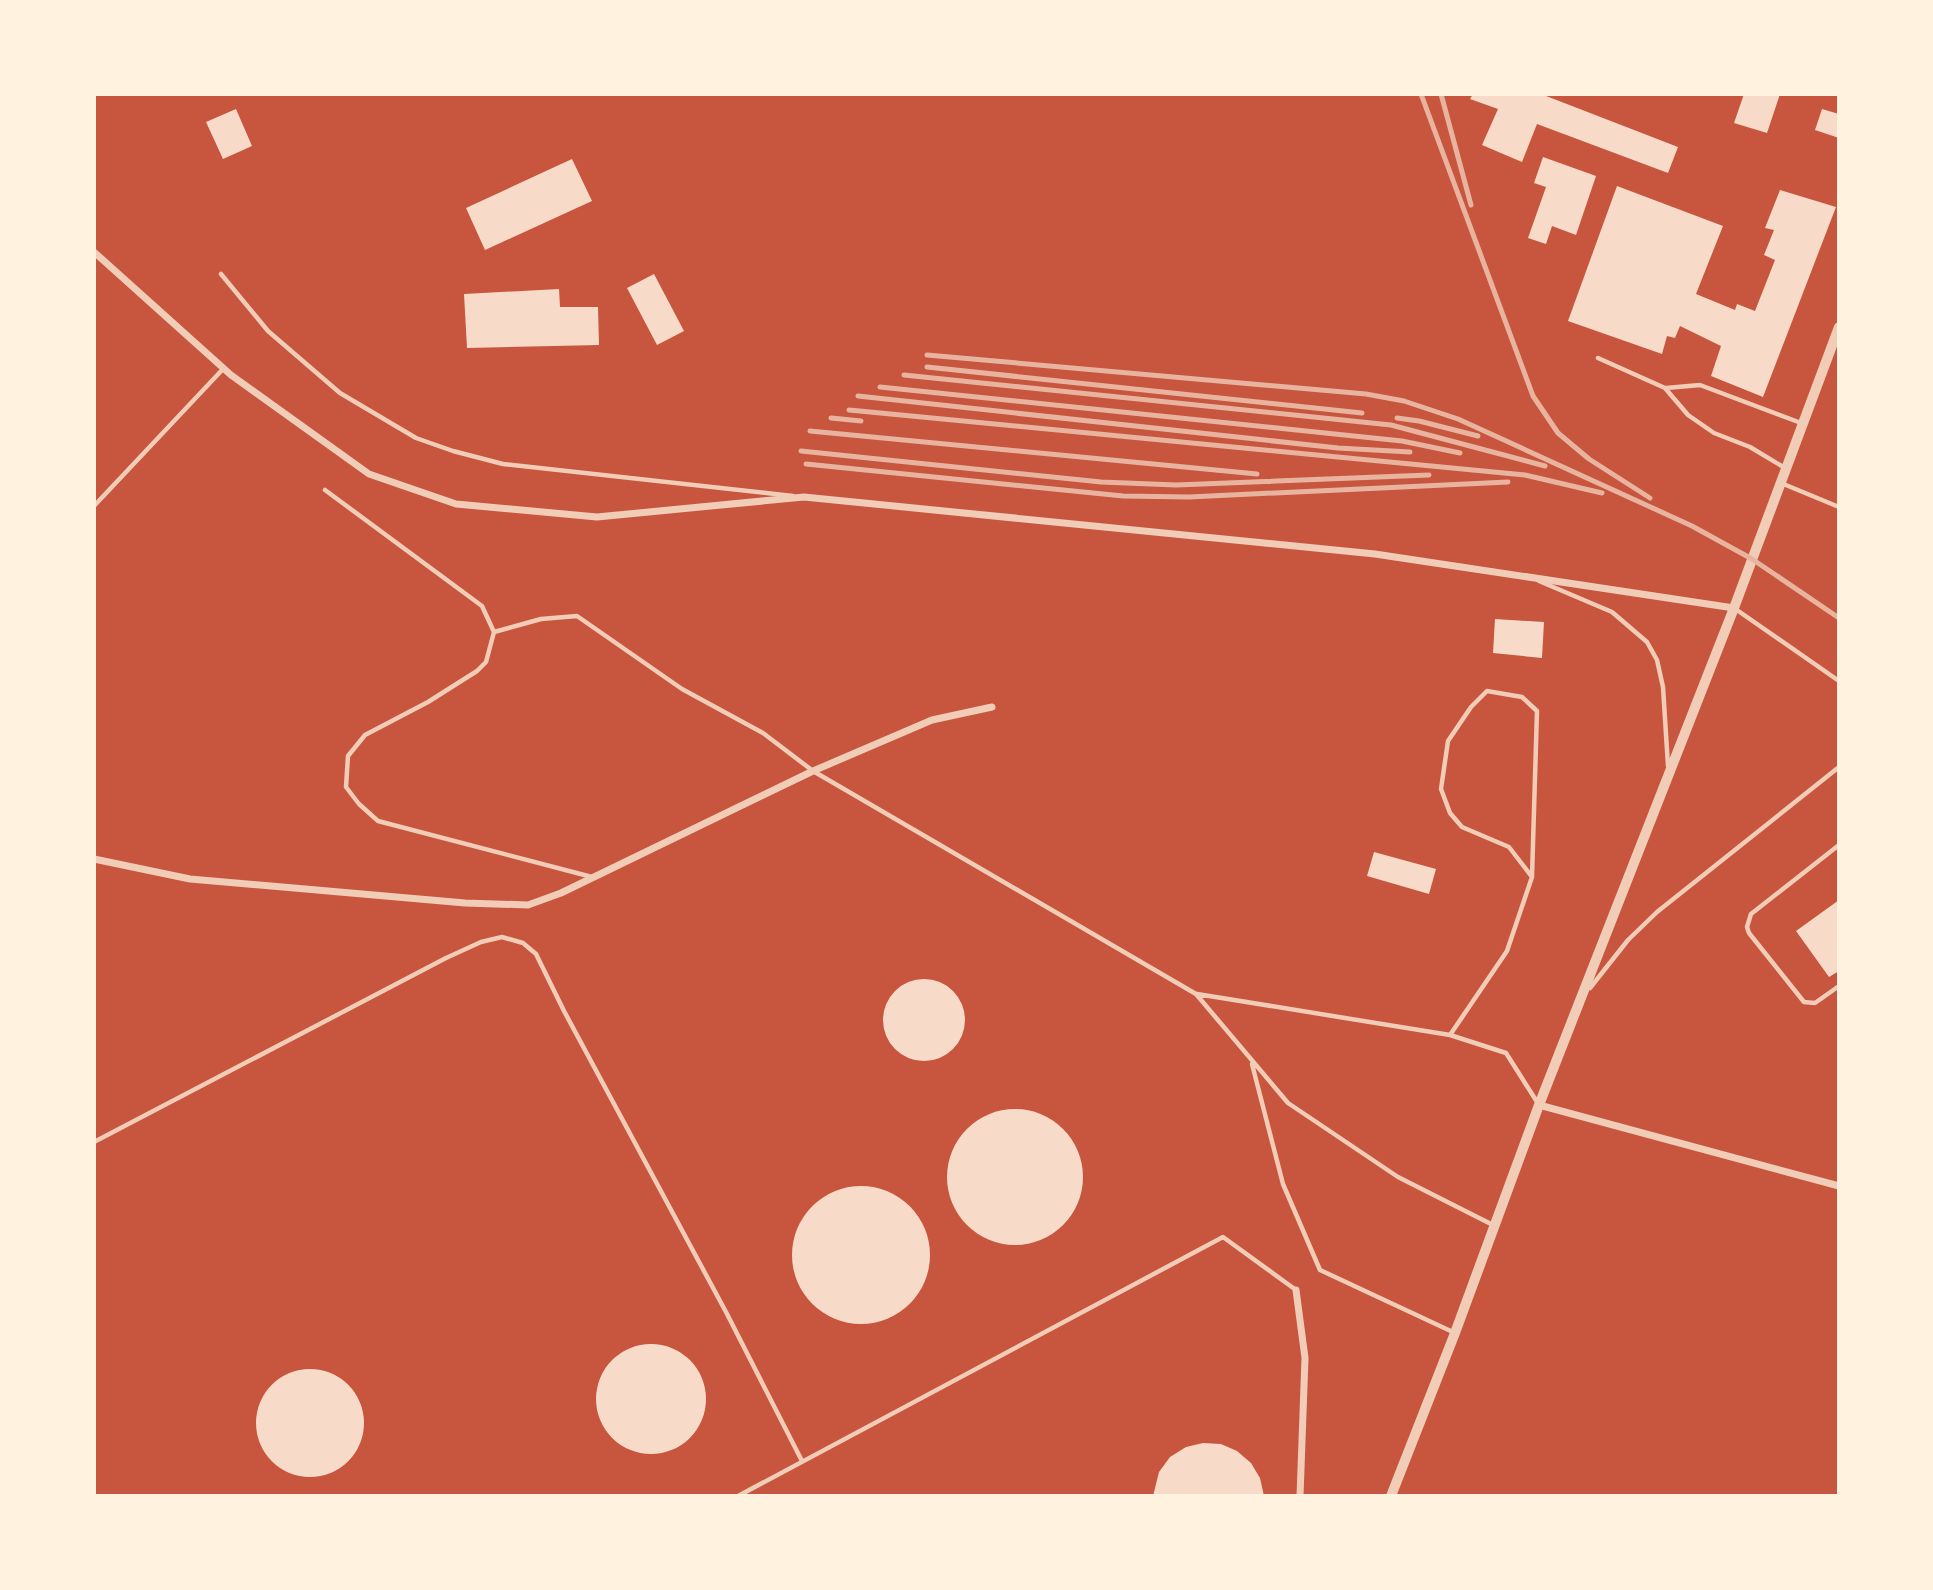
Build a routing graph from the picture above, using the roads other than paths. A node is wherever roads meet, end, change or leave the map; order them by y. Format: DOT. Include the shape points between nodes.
graph roads {
  1 [pos="94,252"];
  2 [pos="221,274"];
  3 [pos="1839,327"];
  4 [pos="1598,358"];
  5 [pos="224,368"];
  6 [pos="1665,388"];
  7 [pos="1802,424"];
  8 [pos="1786,468"];
  9 [pos="1780,483"];
  10 [pos="325,490"];
  11 [pos="804,497"];
  12 [pos="94,506"];
  13 [pos="1839,507"];
  14 [pos="1531,578"];
  15 [pos="1734,608"];
  16 [pos="494,632"];
  17 [pos="1839,681"];
  18 [pos="992,707"];
  19 [pos="1839,768"];
  20 [pos="813,771"];
  21 [pos="1669,773"];
  22 [pos="1839,845"];
  23 [pos="94,859"];
  24 [pos="592,877"];
  25 [pos="1532,877"];
  26 [pos="1839,986"];
  27 [pos="1196,994"];
  28 [pos="1583,996"];
  29 [pos="1450,1035"];
  30 [pos="1251,1060"];
  31 [pos="1539,1105"];
  32 [pos="94,1142"];
  33 [pos="1839,1186"];
  34 [pos="1494,1226"];
  35 [pos="1297,1290"];
  36 [pos="1455,1332"];
  37 [pos="803,1461"];
  38 [pos="738,1496"];
  39 [pos="1300,1496"];
  40 [pos="1391,1496"];
  1 -- 5 [label="street"];
  2 -- 11 [label="lane" via="268,331 340,393 416,438 503,464"];
  3 -- 7 [label="street"];
  4 -- 6 [label="lane"];
  5 -- 11 [label="street" via="369,474 456,504 597,517"];
  5 -- 12 [label="lane"];
  6 -- 7 [label="lane" via="1700,385"];
  6 -- 8 [label="lane" via="1688,415 1714,433 1751,447"];
  7 -- 8 [label="street"];
  8 -- 9 [label="street"];
  9 -- 13 [label="lane"];
  9 -- 15 [label="street"];
  10 -- 16 [label="lane" via="482,606"];
  11 -- 14 [label="street" via="1375,554"];
  14 -- 15 [label="street"];
  14 -- 21 [label="lane" via="1612,611 1647,642 1663,687"];
  15 -- 17 [label="lane"];
  15 -- 21 [label="street"];
  16 -- 20 [label="lane" via="541,619 577,616 682,689 763,733"];
  16 -- 24 [label="lane" via="486,662 477,671 365,735 348,756 346,787 378,821"];
  18 -- 20 [label="street" via="932,720"];
  19 -- 28 [label="lane" via="1657,912"];
  20 -- 24 [label="street"];
  20 -- 27 [label="lane"];
  21 -- 28 [label="street"];
  22 -- 26 [label="lane" via="1751,914 1747,927 1804,1002 1815,1003"];
  23 -- 24 [label="street" via="190,879 466,903 528,905"];
  25 -- 25 [label="lane" via="1537,711 1522,697 1487,691 1448,741 1441,789 1450,813 1462,827 1509,847"];
  25 -- 29 [label="lane" via="1507,951"];
  27 -- 29 [label="lane"];
  27 -- 30 [label="lane"];
  28 -- 31 [label="street"];
  29 -- 31 [label="lane" via="1506,1054"];
  30 -- 34 [label="lane" via="1288,1103 1398,1177"];
  30 -- 36 [label="lane" via="1283,1184 1320,1270"];
  31 -- 33 [label="street"];
  31 -- 34 [label="street"];
  32 -- 37 [label="lane" via="446,958 502,937 523,943 536,954"];
  34 -- 36 [label="street"];
  35 -- 37 [label="lane" via="1223,1237"];
  35 -- 39 [label="street" via="1305,1358"];
  36 -- 40 [label="street"];
  37 -- 38 [label="lane"];
}
